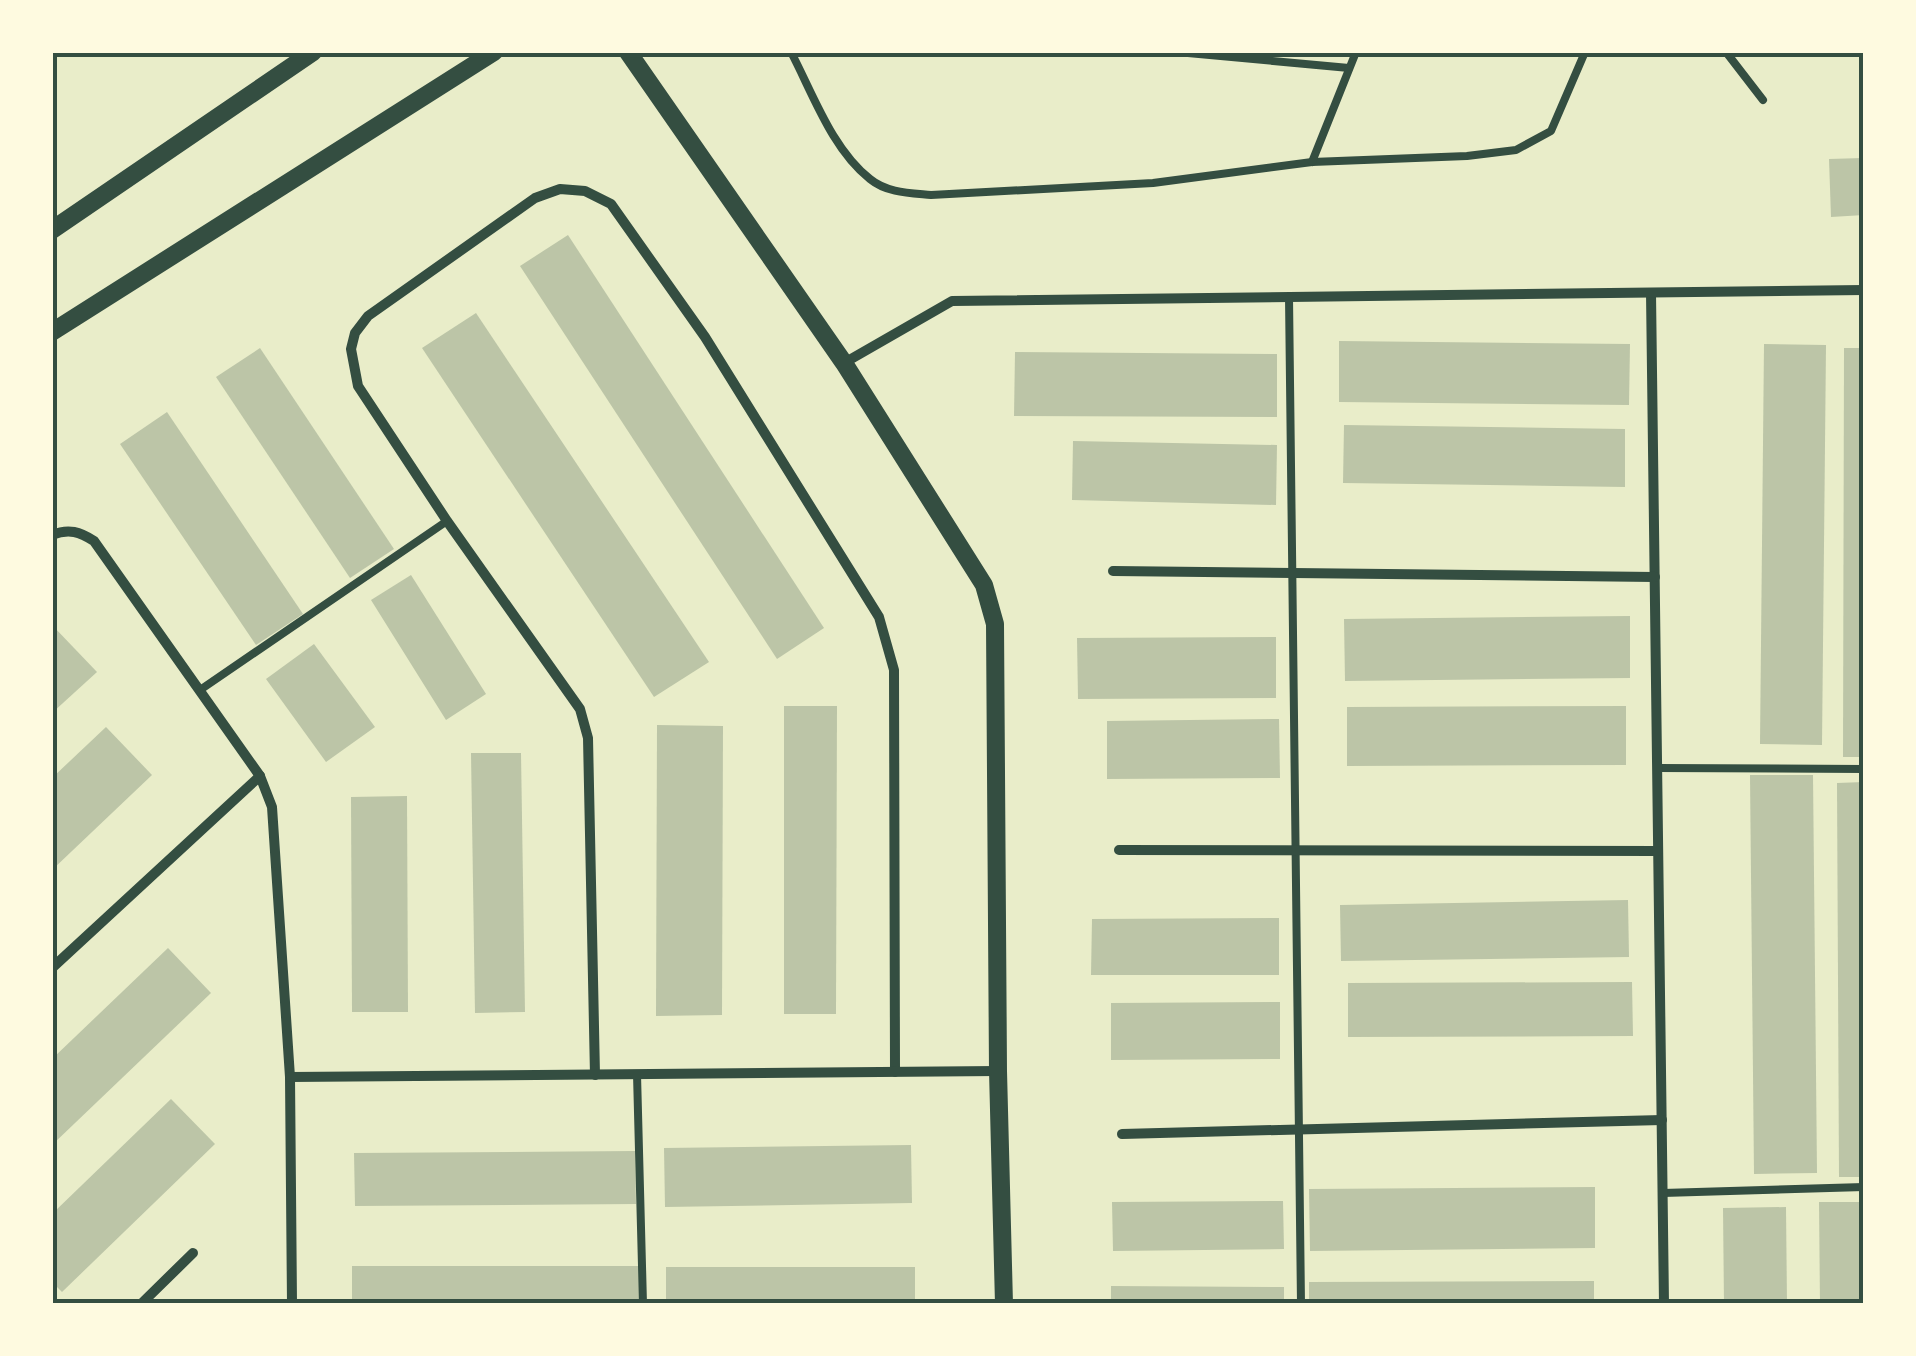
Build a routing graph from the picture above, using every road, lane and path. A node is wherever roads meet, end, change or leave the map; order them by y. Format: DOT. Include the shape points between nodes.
graph roads {
  1 [pos="313,52"];
  2 [pos="494,52"];
  3 [pos="628,52"];
  4 [pos="791,52"];
  5 [pos="1177,52"];
  6 [pos="1356,52"];
  7 [pos="1586,52"];
  8 [pos="1726,52"];
  9 [pos="1348,68"];
  10 [pos="1763,100"];
  11 [pos="1312,162"];
  12 [pos="52,230"];
  13 [pos="1864,290"];
  14 [pos="1651,293"];
  15 [pos="1289,297"];
  16 [pos="52,332"];
  17 [pos="844,363"];
  18 [pos="447,521"];
  19 [pos="52,535"];
  20 [pos="1113,571"];
  21 [pos="1292,573"];
  22 [pos="1655,577"];
  23 [pos="200,690"];
  24 [pos="1658,768"];
  25 [pos="1864,769"];
  26 [pos="260,776"];
  27 [pos="1119,850"];
  28 [pos="1295,851"];
  29 [pos="1658,851"];
  30 [pos="52,968"];
  31 [pos="895,1072"];
  32 [pos="998,1072"];
  33 [pos="637,1074"];
  34 [pos="596,1075"];
  35 [pos="290,1077"];
  36 [pos="1662,1120"];
  37 [pos="1299,1129"];
  38 [pos="1122,1134"];
  39 [pos="1864,1187"];
  40 [pos="1663,1193"];
  41 [pos="193,1253"];
  42 [pos="140,1304"];
  43 [pos="292,1304"];
  44 [pos="643,1304"];
  45 [pos="1004,1304"];
  46 [pos="1301,1304"];
  47 [pos="1664,1304"];
  1 -- 12 [label="street"];
  2 -- 16 [label="street"];
  3 -- 17 [label="street"];
  4 -- 11 [label="lane" via="849,157 872,181 898,192 1153,183"];
  5 -- 9 [label="lane"];
  6 -- 9 [label="lane"];
  7 -- 11 [label="lane" via="1551,131 1516,150"];
  8 -- 10 [label="lane"];
  9 -- 11 [label="lane"];
  13 -- 14 [label="street"];
  14 -- 15 [label="street"];
  14 -- 22 [label="street"];
  15 -- 17 [label="street" via="952,301"];
  15 -- 21 [label="lane"];
  17 -- 32 [label="street" via="984,584 995,624"];
  18 -- 23 [label="lane"];
  18 -- 31 [label="street" via="358,386 354,333 368,316 534,198 560,189 585,191 611,204 705,337 879,617 894,670"];
  18 -- 34 [label="street" via="580,708 588,738"];
  19 -- 23 [label="street" via="70,530 94,542"];
  20 -- 21 [label="street"];
  21 -- 22 [label="street"];
  21 -- 28 [label="lane"];
  22 -- 24 [label="street"];
  23 -- 26 [label="street"];
  24 -- 25 [label="lane"];
  24 -- 29 [label="street"];
  26 -- 30 [label="street"];
  26 -- 35 [label="street" via="276,832"];
  27 -- 28 [label="street"];
  28 -- 29 [label="street"];
  28 -- 37 [label="lane"];
  29 -- 36 [label="street"];
  31 -- 32 [label="street"];
  31 -- 33 [label="street"];
  32 -- 45 [label="street"];
  33 -- 34 [label="street"];
  33 -- 44 [label="lane"];
  34 -- 35 [label="street"];
  35 -- 43 [label="street"];
  36 -- 37 [label="street"];
  36 -- 40 [label="street"];
  37 -- 38 [label="street"];
  37 -- 46 [label="lane"];
  39 -- 40 [label="lane"];
  40 -- 47 [label="street"];
  41 -- 42 [label="street"];
}
